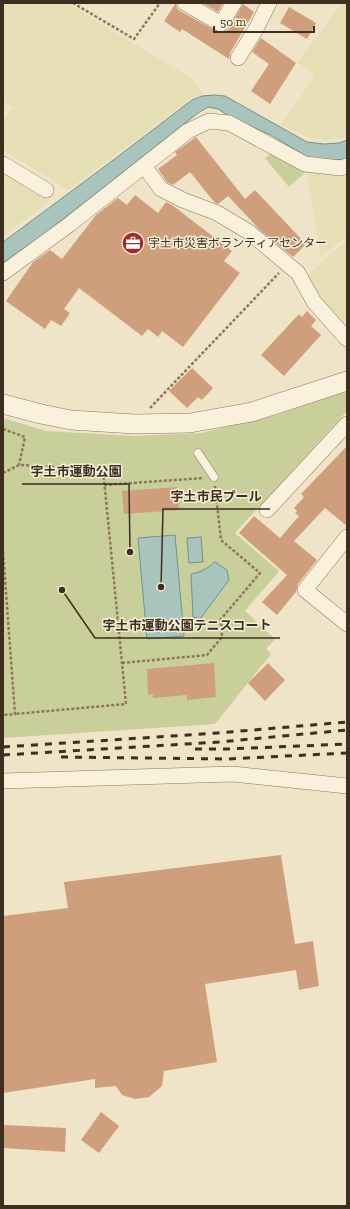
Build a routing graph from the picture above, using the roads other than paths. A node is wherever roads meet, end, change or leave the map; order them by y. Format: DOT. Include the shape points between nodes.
graph roads {
  1 [pos="185,3"];
  2 [pos="234,3"];
  3 [pos="265,4"];
  4 [pos="238,58"];
  5 [pos="3,164"];
  6 [pos="144,166"];
  7 [pos="347,166"];
  8 [pos="46,190"];
  9 [pos="3,273"];
  10 [pos="347,339"];
  11 [pos="347,381"];
  12 [pos="3,404"];
  13 [pos="347,424"];
  14 [pos="198,453"];
  15 [pos="214,477"];
  16 [pos="267,510"];
  17 [pos="347,537"];
  18 [pos="347,624"];
  19 [pos="3,781"];
  20 [pos="347,786"];
  1 -- 2 [label="street" via="222,24"];
  3 -- 4 [label="street" via="256,29"];
  5 -- 8 [label="street"];
  6 -- 7 [label="street" via="188,130 209,121 229,123 305,164 340,168"];
  6 -- 9 [label="street"];
  6 -- 10 [label="street" via="161,189 217,213 243,228 288,264 298,273 314,302"];
  11 -- 12 [label="street" via="252,412 190,423 134,424 71,420"];
  13 -- 16 [label="street"];
  14 -- 15 [label="lane"];
  17 -- 18 [label="street" via="305,590"];
  19 -- 20 [label="street" via="234,774"];
}
